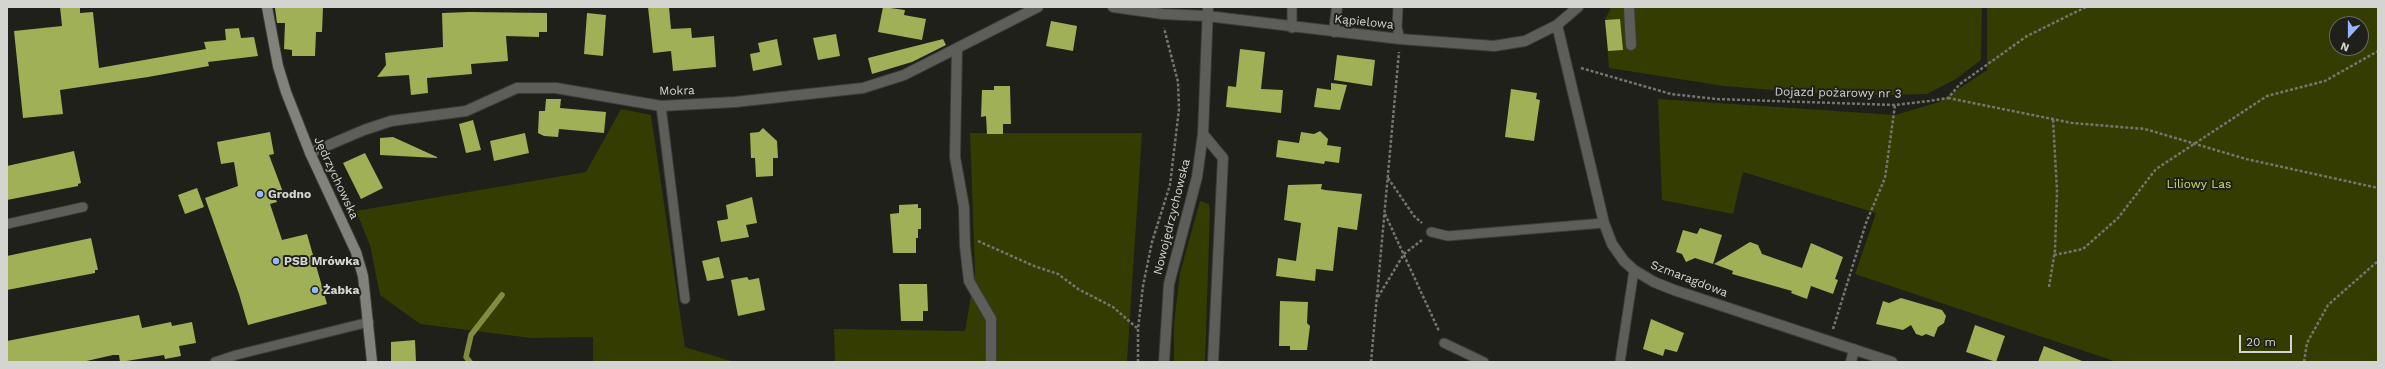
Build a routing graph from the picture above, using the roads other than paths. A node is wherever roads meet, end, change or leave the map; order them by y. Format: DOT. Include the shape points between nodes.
graph roads {
  1 [pos="268,7"];
  2 [pos="1038,7"];
  3 [pos="1113,7"];
  4 [pos="1292,7"];
  5 [pos="1337,7"];
  6 [pos="1398,7"];
  7 [pos="1578,7"];
  8 [pos="1629,7"];
  9 [pos="1208,12"];
  10 [pos="1557,25"];
  11 [pos="1292,28"];
  12 [pos="1334,32"];
  13 [pos="1400,39"];
  14 [pos="1631,45"];
  15 [pos="957,48"];
  16 [pos="661,106"];
  17 [pos="1203,134"];
  18 [pos="310,153"];
  19 [pos="83,208"];
  20 [pos="7,224"];
  21 [pos="1604,224"];
  22 [pos="1431,232"];
  23 [pos="1634,270"];
  24 [pos="686,299"];
  25 [pos="369,322"];
  26 [pos="1444,343"];
  27 [pos="1854,349"];
  28 [pos="215,362"];
  29 [pos="372,362"];
  30 [pos="991,362"];
  31 [pos="1164,362"];
  32 [pos="1213,362"];
  33 [pos="1484,362"];
  34 [pos="1620,362"];
  35 [pos="1851,362"];
  36 [pos="1892,362"];
  1 -- 18 [label="main road, Jędrzychowska" via="278,66"];
  2 -- 15 [label="street, Mokra"];
  3 -- 9 [label="street, Kąpielowa" via="1163,14"];
  4 -- 11 [label="lane"];
  5 -- 12 [label="street"];
  6 -- 13 [label="lane" via="1397,27"];
  7 -- 10 [label="street, Kąpielowa"];
  8 -- 14 [label="street"];
  9 -- 11 [label="street, Kąpielowa"];
  9 -- 17 [label="street, Nowojędrzychowska"];
  10 -- 13 [label="street, Kąpielowa" via="1525,41 1494,46"];
  10 -- 21 [label="street, Szmaragdowa"];
  11 -- 12 [label="street, Kąpielowa"];
  12 -- 13 [label="street, Kąpielowa"];
  15 -- 16 [label="street, Mokra" via="898,77 863,88 735,102"];
  15 -- 30 [label="street" via="956,157 964,207 964,235 969,281 991,319"];
  16 -- 18 [label="street, Mokra" via="556,88 518,88 466,111 391,121"];
  16 -- 24 [label="lane"];
  17 -- 31 [label="street, Nowojędrzychowska" via="1197,177 1169,284"];
  17 -- 32 [label="street" via="1223,158"];
  18 -- 25 [label="main road, Jędrzychowska" via="356,252 363,276"];
  19 -- 20 [label="lane"];
  21 -- 22 [label="lane" via="1448,236"];
  21 -- 23 [label="street, Szmaragdowa" via="1612,244"];
  23 -- 27 [label="street, Szmaragdowa" via="1674,290"];
  23 -- 34 [label="lane"];
  25 -- 28 [label="lane"];
  25 -- 29 [label="main road, Jędrzychowska"];
  26 -- 33 [label="lane"];
  27 -- 35 [label="street"];
  27 -- 36 [label="street, Szmaragdowa"];
}
